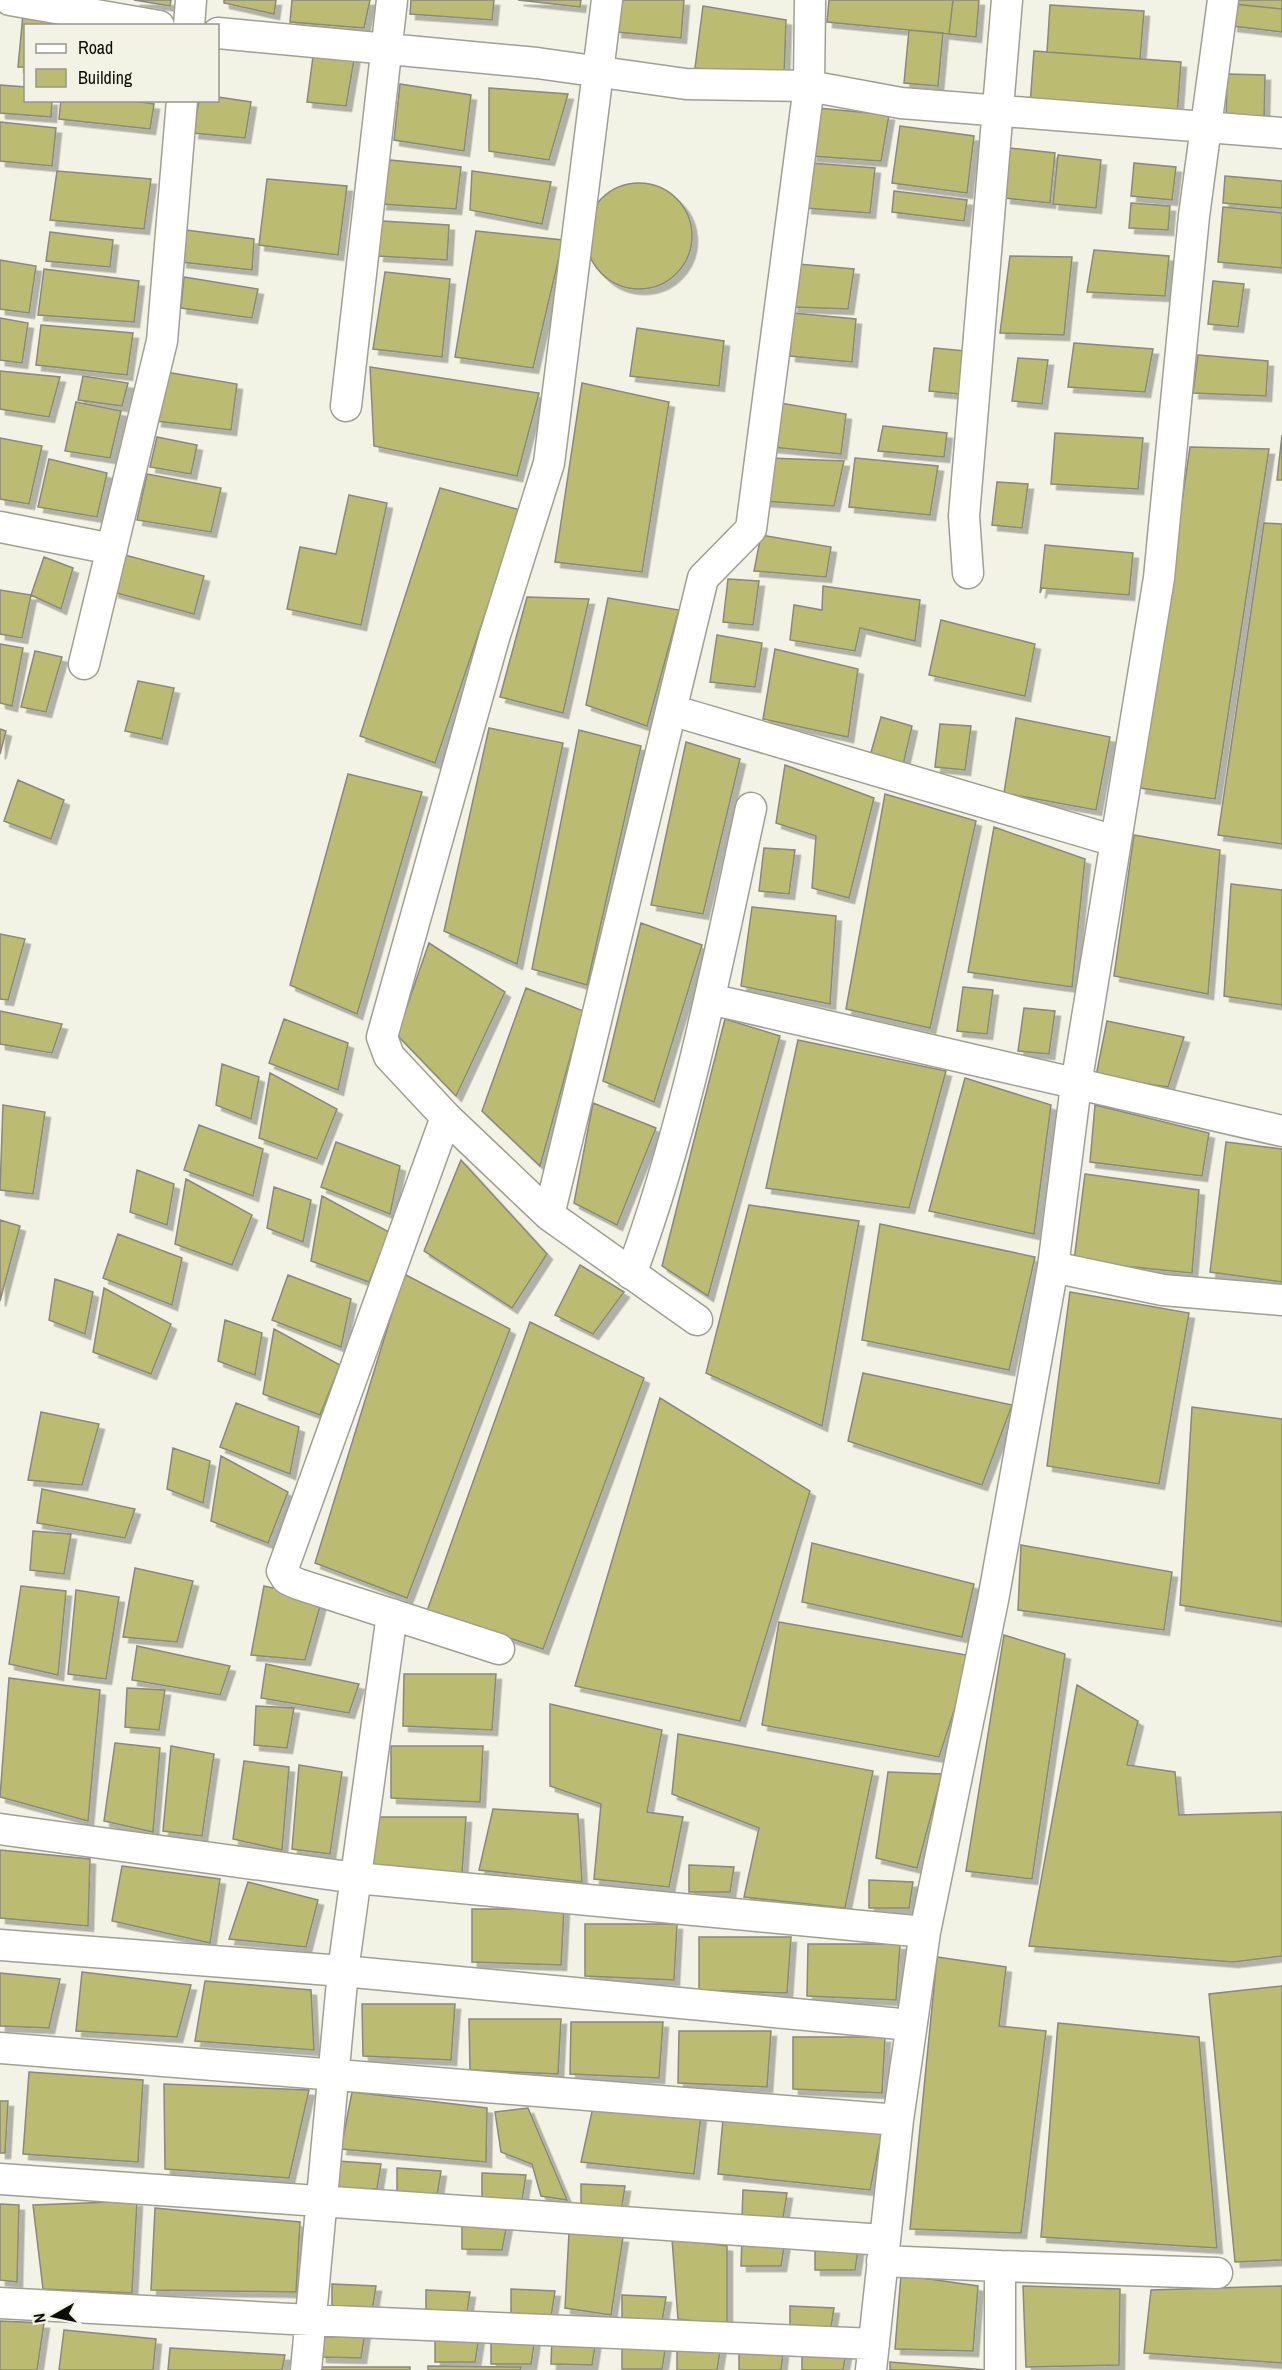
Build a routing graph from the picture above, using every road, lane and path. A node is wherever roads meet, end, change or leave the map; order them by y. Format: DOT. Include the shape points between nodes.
graph roads {
  1 [pos="10,0"];
  2 [pos="191,0"];
  3 [pos="392,0"];
  4 [pos="606,0"];
  5 [pos="810,0"];
  6 [pos="1007,0"];
  7 [pos="1223,0"];
  8 [pos="148,24"];
  9 [pos="189,24"];
  10 [pos="219,33"];
  11 [pos="388,48"];
  12 [pos="599,72"];
  13 [pos="809,86"];
  14 [pos="182,102"];
  15 [pos="996,111"];
  16 [pos="1205,126"];
  17 [pos="1282,133"];
  18 [pos="346,406"];
  19 [pos="0,526"];
  20 [pos="112,549"];
  21 [pos="968,573"];
  22 [pos="84,664"];
  23 [pos="671,710"];
  24 [pos="752,808"];
  25 [pos="1115,842"];
  26 [pos="710,999"];
  27 [pos="1076,1084"];
  28 [pos="446,1117"];
  29 [pos="1282,1131"];
  30 [pos="549,1215"];
  31 [pos="1053,1267"];
  32 [pos="631,1274"];
  33 [pos="1282,1300"];
  34 [pos="697,1320"];
  35 [pos="392,1614"];
  36 [pos="499,1649"];
  37 [pos="0,1829"];
  38 [pos="356,1878"];
  39 [pos="926,1932"];
  40 [pos="0,1945"];
  41 [pos="343,1971"];
  42 [pos="911,2025"];
  43 [pos="0,2048"];
  44 [pos="334,2073"];
  45 [pos="898,2120"];
  46 [pos="0,2179"];
  47 [pos="322,2200"];
  48 [pos="883,2250"];
  49 [pos="1000,2266"];
  50 [pos="1217,2273"];
  51 [pos="0,2303"];
  52 [pos="310,2320"];
  53 [pos="872,2357"];
  54 [pos="306,2370"];
  55 [pos="1000,2370"];
  1 -- 8 [label="street"];
  2 -- 9 [label="street"];
  3 -- 11 [label="street"];
  4 -- 12 [label="street"];
  5 -- 13 [label="street"];
  6 -- 15 [label="street"];
  7 -- 16 [label="street"];
  10 -- 11 [label="street"];
  11 -- 12 [label="street"];
  11 -- 18 [label="street"];
  12 -- 13 [label="street" via="686,84"];
  12 -- 28 [label="street" via="549,463 494,638 382,1028 389,1056"];
  13 -- 15 [label="street" via="901,104"];
  13 -- 23 [label="street" via="751,529 703,578"];
  14 -- 20 [label="street" via="162,341"];
  15 -- 16 [label="street"];
  15 -- 21 [label="street" via="964,516"];
  16 -- 17 [label="street"];
  16 -- 25 [label="street" via="1184,216 1159,578"];
  19 -- 20 [label="street"];
  20 -- 22 [label="street"];
  23 -- 25 [label="street"];
  23 -- 30 [label="street"];
  24 -- 26 [label="street"];
  25 -- 27 [label="street"];
  26 -- 27 [label="street"];
  26 -- 32 [label="street" via="701,1042"];
  27 -- 29 [label="street"];
  27 -- 31 [label="street"];
  28 -- 30 [label="street"];
  28 -- 35 [label="street" via="282,1571 287,1579 298,1584"];
  30 -- 32 [label="street"];
  31 -- 33 [label="street" via="1163,1290"];
  31 -- 39 [label="street" via="993,1600"];
  32 -- 34 [label="street"];
  35 -- 36 [label="street"];
  35 -- 38 [label="street"];
  37 -- 38 [label="street"];
  38 -- 39 [label="street"];
  38 -- 41 [label="street"];
  39 -- 42 [label="street"];
  40 -- 41 [label="street"];
  41 -- 42 [label="street"];
  41 -- 44 [label="street"];
  42 -- 45 [label="street"];
  43 -- 44 [label="street"];
  44 -- 45 [label="street"];
  44 -- 47 [label="street"];
  45 -- 48 [label="street"];
  46 -- 47 [label="street"];
  47 -- 48 [label="street"];
  47 -- 52 [label="street"];
  48 -- 49 [label="street"];
  48 -- 53 [label="street"];
  49 -- 50 [label="street"];
  49 -- 55 [label="street"];
  51 -- 52 [label="street"];
  52 -- 53 [label="street"];
  52 -- 54 [label="street"];
}
